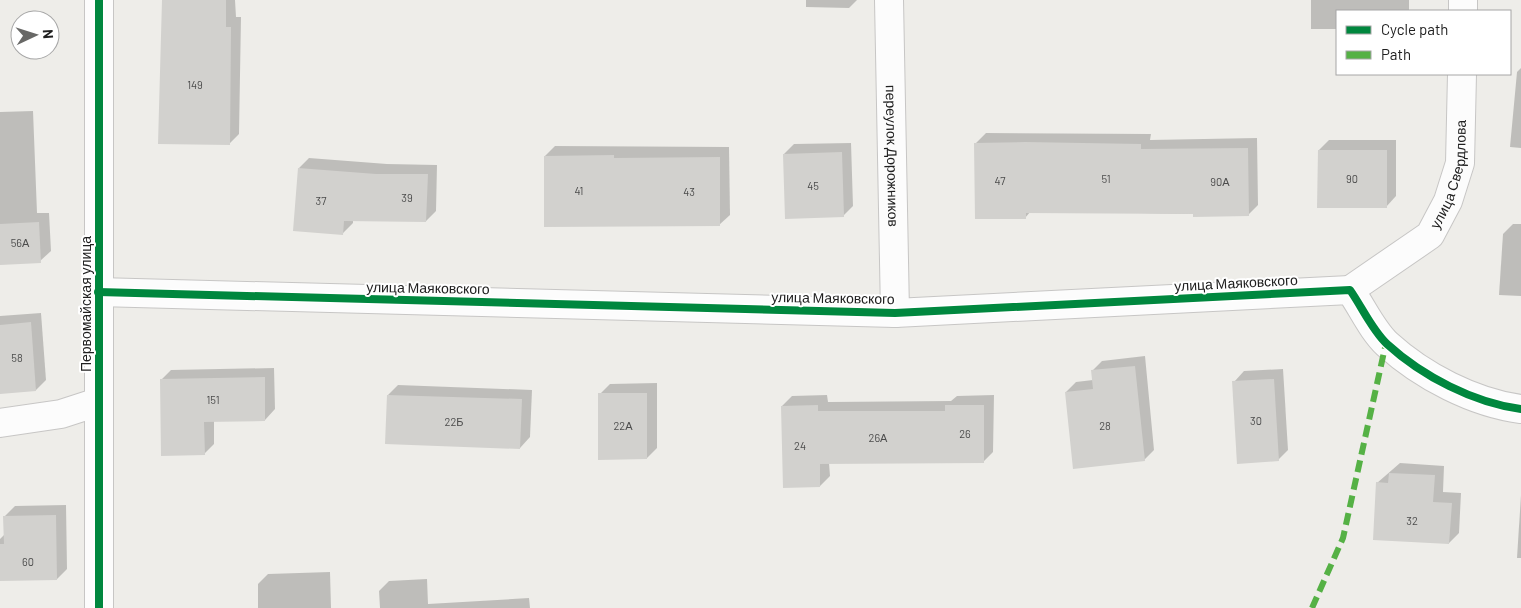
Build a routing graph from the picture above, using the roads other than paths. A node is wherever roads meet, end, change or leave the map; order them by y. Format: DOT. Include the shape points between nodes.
graph roads {
  1 [pos="99,0"];
  2 [pos="889,0"];
  3 [pos="1462,75"];
  4 [pos="1350,290"];
  5 [pos="98,292"];
  6 [pos="895,313"];
  7 [pos="98,402"];
  8 [pos="1521,409"];
  9 [pos="0,423"];
  10 [pos="99,608"];
  1 -- 5 [label="street, Первомайская улица"];
  2 -- 6 [label="street, переулок Дорожников"];
  3 -- 4 [label="street, улица Свердлова" via="1460,163 1448,201 1430,235"];
  4 -- 6 [label="street, улица Маяковского"];
  4 -- 8 [label="street" via="1386,343 1417,368 1465,393"];
  5 -- 6 [label="street, улица Маяковского"];
  5 -- 7 [label="street, Первомайская улица"];
  7 -- 9 [label="street" via="61,414"];
  7 -- 10 [label="street, Первомайская улица"];
}
